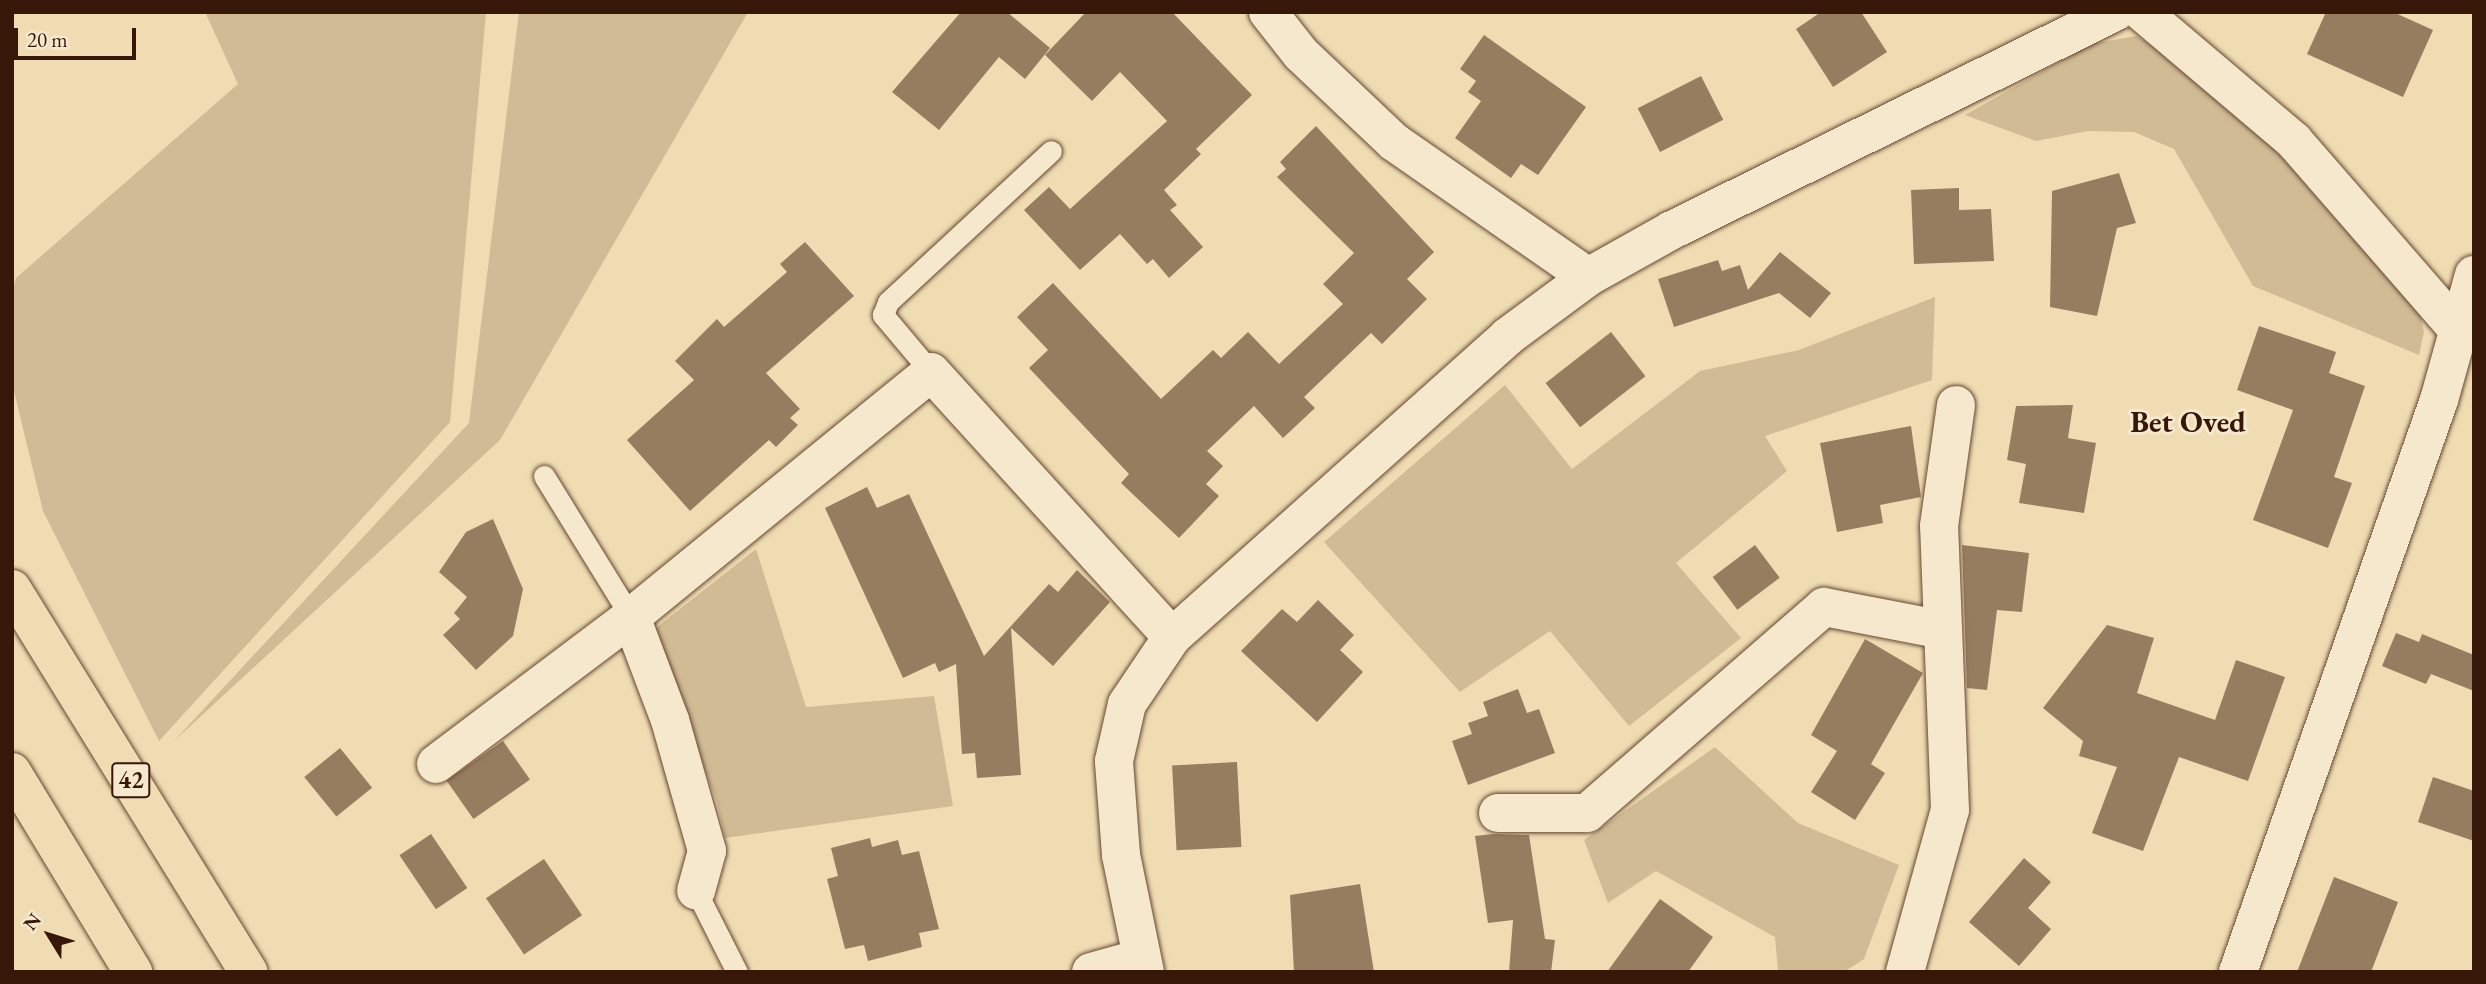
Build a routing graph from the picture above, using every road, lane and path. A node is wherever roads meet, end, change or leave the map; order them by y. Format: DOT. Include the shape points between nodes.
graph roads {
  1 [pos="1268,12"];
  2 [pos="2116,12"];
  3 [pos="2141,12"];
  4 [pos="1051,151"];
  5 [pos="2473,277"];
  6 [pos="1588,278"];
  7 [pos="2459,331"];
  8 [pos="931,372"];
  9 [pos="1956,405"];
  10 [pos="544,476"];
  11 [pos="12,589"];
  12 [pos="631,617"];
  13 [pos="1943,630"];
  14 [pos="1172,637"];
  15 [pos="436,764"];
  16 [pos="12,772"];
  17 [pos="1498,813"];
  18 [pos="696,891"];
  19 [pos="1143,965"];
  20 [pos="133,972"];
  21 [pos="249,972"];
  22 [pos="737,972"];
  23 [pos="1091,972"];
  24 [pos="1905,972"];
  25 [pos="2238,972"];
  1 -- 6 [label="street" via="1301,54 1394,142"];
  2 -- 6 [label="street" via="1672,230"];
  3 -- 7 [label="street" via="2294,141"];
  4 -- 8 [label="lane" via="888,302 883,315"];
  5 -- 7 [label="street"];
  6 -- 14 [label="street" via="1507,337"];
  7 -- 25 [label="street"];
  8 -- 12 [label="street"];
  8 -- 14 [label="street"];
  9 -- 13 [label="street" via="1939,526"];
  10 -- 12 [label="lane"];
  11 -- 21 [label="highway, 42"];
  12 -- 15 [label="street"];
  12 -- 18 [label="street" via="670,720 706,851"];
  13 -- 17 [label="street" via="1824,607 1587,813"];
  13 -- 24 [label="street" via="1950,810"];
  14 -- 19 [label="street" via="1135,688 1114,761 1121,855"];
  16 -- 20 [label="highway"];
  18 -- 22 [label="lane"];
  19 -- 23 [label="street"];
}
